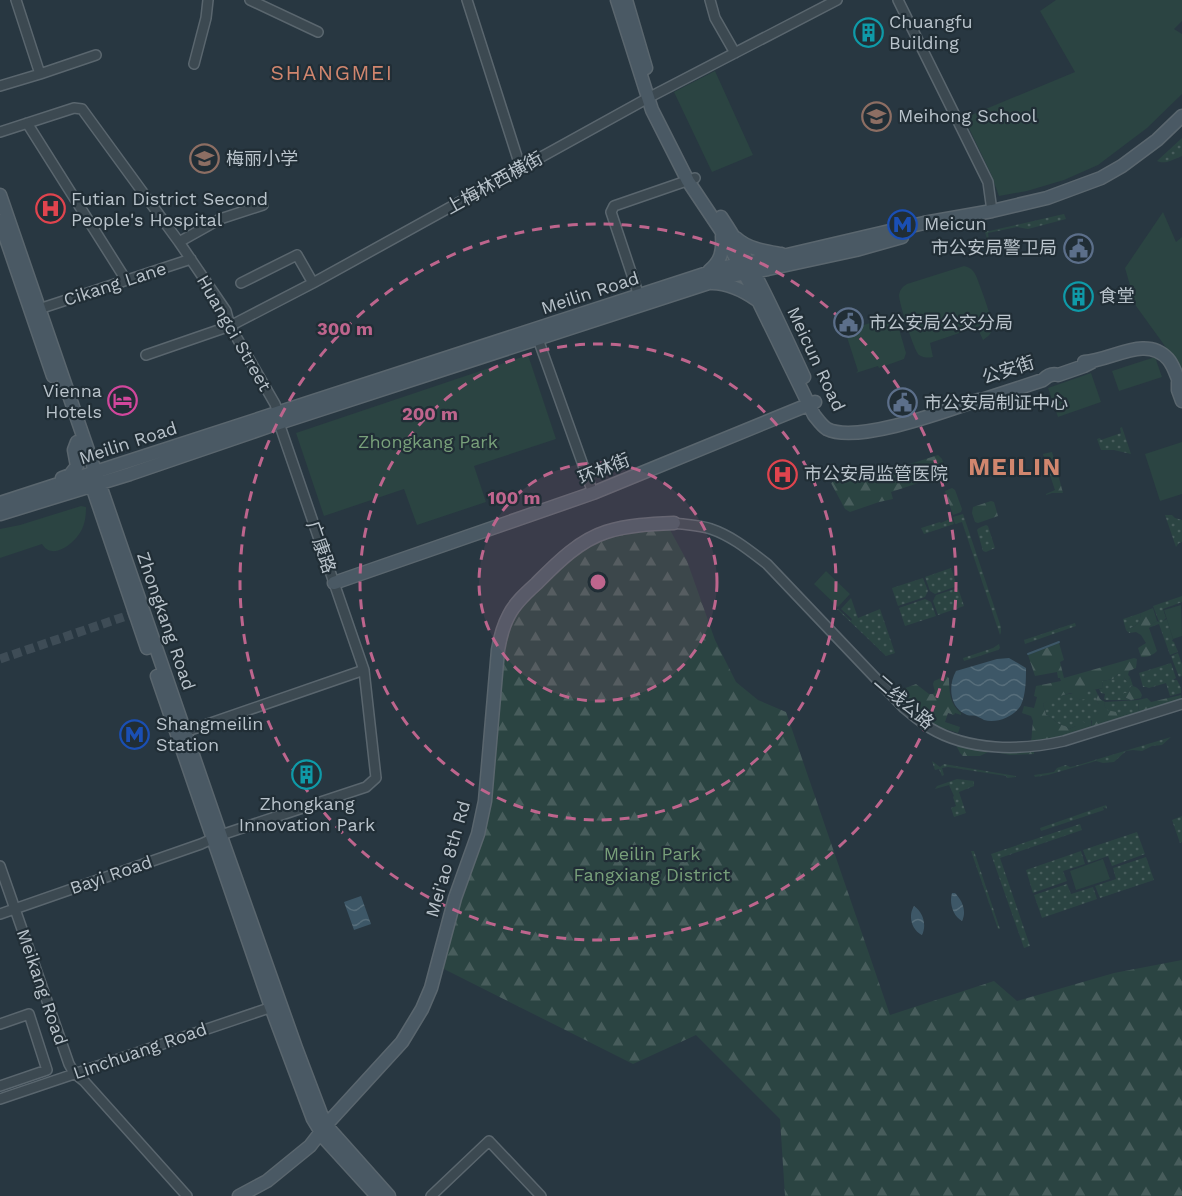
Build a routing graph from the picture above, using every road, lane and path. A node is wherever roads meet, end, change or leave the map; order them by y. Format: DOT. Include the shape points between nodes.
graph roads {
  1 [pos="16,0"];
  2 [pos="208,0"];
  3 [pos="250,0"];
  4 [pos="467,0"];
  5 [pos="617,0"];
  6 [pos="626,0"];
  7 [pos="710,0"];
  8 [pos="837,0"];
  9 [pos="898,0"];
  10 [pos="318,33"];
  11 [pos="735,53"];
  12 [pos="96,55"];
  13 [pos="194,64"];
  14 [pos="40,74"];
  15 [pos="0,86"];
  16 [pos="651,96"];
  17 [pos="1182,116"];
  18 [pos="27,123"];
  19 [pos="1182,125"];
  20 [pos="0,132"];
  21 [pos="521,169"];
  22 [pos="692,180"];
  23 [pos="0,195"];
  24 [pos="263,205"];
  25 [pos="992,211"];
  26 [pos="0,221"];
  27 [pos="726,230"];
  28 [pos="179,242"];
  29 [pos="191,259"];
  30 [pos="787,260"];
  31 [pos="746,268"];
  32 [pos="707,278"];
  33 [pos="126,280"];
  34 [pos="241,283"];
  35 [pos="313,283"];
  36 [pos="639,296"];
  37 [pos="762,299"];
  38 [pos="39,309"];
  39 [pos="230,326"];
  40 [pos="538,339"];
  41 [pos="146,355"];
  42 [pos="1180,385"];
  43 [pos="1182,401"];
  44 [pos="813,403"];
  45 [pos="278,418"];
  46 [pos="829,430"];
  47 [pos="80,440"];
  48 [pos="128,468"];
  49 [pos="94,479"];
  50 [pos="47,493"];
  51 [pos="593,493"];
  52 [pos="0,503"];
  53 [pos="0,514"];
  54 [pos="108,520"];
  55 [pos="674,523"];
  56 [pos="334,583"];
  57 [pos="364,670"];
  58 [pos="1182,704"];
  59 [pos="181,733"];
  60 [pos="217,837"];
  61 [pos="0,866"];
  62 [pos="15,908"];
  63 [pos="0,914"];
  64 [pos="276,1006"];
  65 [pos="0,1024"];
  66 [pos="74,1073"];
  67 [pos="0,1086"];
  68 [pos="0,1099"];
  69 [pos="324,1128"];
  70 [pos="187,1196"];
  71 [pos="239,1196"];
  72 [pos="377,1196"];
  73 [pos="389,1196"];
  74 [pos="431,1196"];
  75 [pos="541,1196"];
  1 -- 14 [label="street"];
  2 -- 13 [label="street"];
  3 -- 10 [label="street"];
  4 -- 21 [label="street"];
  5 -- 16 [label="main road, Meicun Road"];
  6 -- 16 [label="main road, Meicun Road"];
  7 -- 11 [label="street" via="715,18"];
  8 -- 11 [label="street, 上梅林西横街"];
  9 -- 25 [label="street" via="988,182"];
  11 -- 16 [label="street, 上梅林西横街"];
  12 -- 14 [label="street"];
  14 -- 15 [label="street"];
  16 -- 21 [label="street, 上梅林西横街"];
  16 -- 22 [label="main road, Meicun Road"];
  17 -- 25 [label="main road, Meilin Road" via="1149,147 1107,175 1047,198"];
  18 -- 20 [label="street"];
  18 -- 28 [label="street, Huangci Street" via="82,109"];
  18 -- 33 [label="street"];
  19 -- 30 [label="main road, Meilin Road" via="1130,168 1073,196 868,247"];
  21 -- 35 [label="street, 上梅林西横街"];
  22 -- 27 [label="main road, Meicun Road"];
  22 -- 36 [label="street" via="614,206 611,212"];
  23 -- 38 [label="main road, Zhongkang Road"];
  24 -- 28 [label="street" via="220,219"];
  25 -- 30 [label="main road, Meilin Road" via="924,223"];
  26 -- 47 [label="main road, Zhongkang Road"];
  27 -- 30 [label="main road" via="748,246"];
  27 -- 31 [label="main road, Meicun Road"];
  27 -- 32 [label="main road" via="717,264"];
  28 -- 29 [label="street, Huangci Street"];
  29 -- 33 [label="street, Cikang Lane"];
  29 -- 39 [label="street, Huangci Street" via="226,311"];
  30 -- 31 [label="main road, Meilin Road"];
  30 -- 37 [label="main road" via="769,279"];
  31 -- 32 [label="main road, Meilin Road" via="726,267"];
  31 -- 37 [label="main road, Meicun Road"];
  32 -- 36 [label="main road, Meilin Road"];
  32 -- 37 [label="main road"];
  32 -- 40 [label="main road, Meilin Road"];
  33 -- 38 [label="street, Cikang Lane"];
  34 -- 35 [label="street" via="297,255"];
  35 -- 39 [label="street, 上梅林西横街"];
  36 -- 45 [label="main road, Meilin Road"];
  37 -- 44 [label="main road, Meicun Road"];
  38 -- 47 [label="main road, Zhongkang Road"];
  39 -- 41 [label="street, 上梅林西横街"];
  39 -- 45 [label="street, Huangci Street" via="275,404"];
  40 -- 45 [label="main road, Meilin Road"];
  40 -- 51 [label="street"];
  42 -- 43 [label="main road"];
  42 -- 46 [label="main road, 公安街" via="1170,361 1155,350 1133,349 1083,362 889,428 850,433"];
  44 -- 46 [label="main road, Meicun Road"];
  44 -- 51 [label="main road, 环林街"];
  45 -- 48 [label="main road, Meilin Road"];
  45 -- 56 [label="street, 广康路"];
  47 -- 48 [label="main road" via="90,445 99,462 117,461"];
  47 -- 49 [label="main road, Zhongkang Road"];
  47 -- 50 [label="main road" via="74,450 77,466 73,473 59,479"];
  48 -- 49 [label="main road, Meilin Road"];
  48 -- 54 [label="main road" via="124,478 110,489 114,509"];
  49 -- 50 [label="main road, Meilin Road"];
  49 -- 54 [label="main road, Zhongkang Road"];
  50 -- 52 [label="main road, Meilin Road"];
  50 -- 53 [label="main road, Meilin Road"];
  50 -- 54 [label="main road" via="64,500 88,495"];
  51 -- 56 [label="main road, 环林街"];
  54 -- 59 [label="main road, Zhongkang Road"];
  55 -- 58 [label="street, 二线公路" via="713,530 767,564 904,708 930,728 959,741 992,746 1046,746"];
  55 -- 69 [label="main road, Mei'ao 8th Rd" via="615,530 585,542 554,566 509,615 498,650 480,823 431,988 402,1041"];
  56 -- 57 [label="street, 广康路"];
  57 -- 59 [label="street"];
  57 -- 60 [label="street, 广康路" via="376,772 372,782"];
  59 -- 60 [label="main road, Zhongkang Road"];
  60 -- 62 [label="street, Bayi Road"];
  60 -- 64 [label="main road, Zhongkang Road"];
  61 -- 62 [label="street, Meikang Road"];
  62 -- 63 [label="street, Bayi Road"];
  62 -- 66 [label="street, Meikang Road"];
  64 -- 66 [label="street, Linchuang Road"];
  64 -- 69 [label="main road, Zhongkang Road"];
  65 -- 67 [label="street" via="29,1014 47,1070"];
  66 -- 68 [label="street, Linchuang Road"];
  66 -- 70 [label="street"];
  69 -- 71 [label="main road, Mei'ao 8th Rd" via="310,1146 277,1173"];
  69 -- 72 [label="main road" via="330,1145"];
  69 -- 73 [label="main road"];
  74 -- 75 [label="street" via="489,1141"];
}
